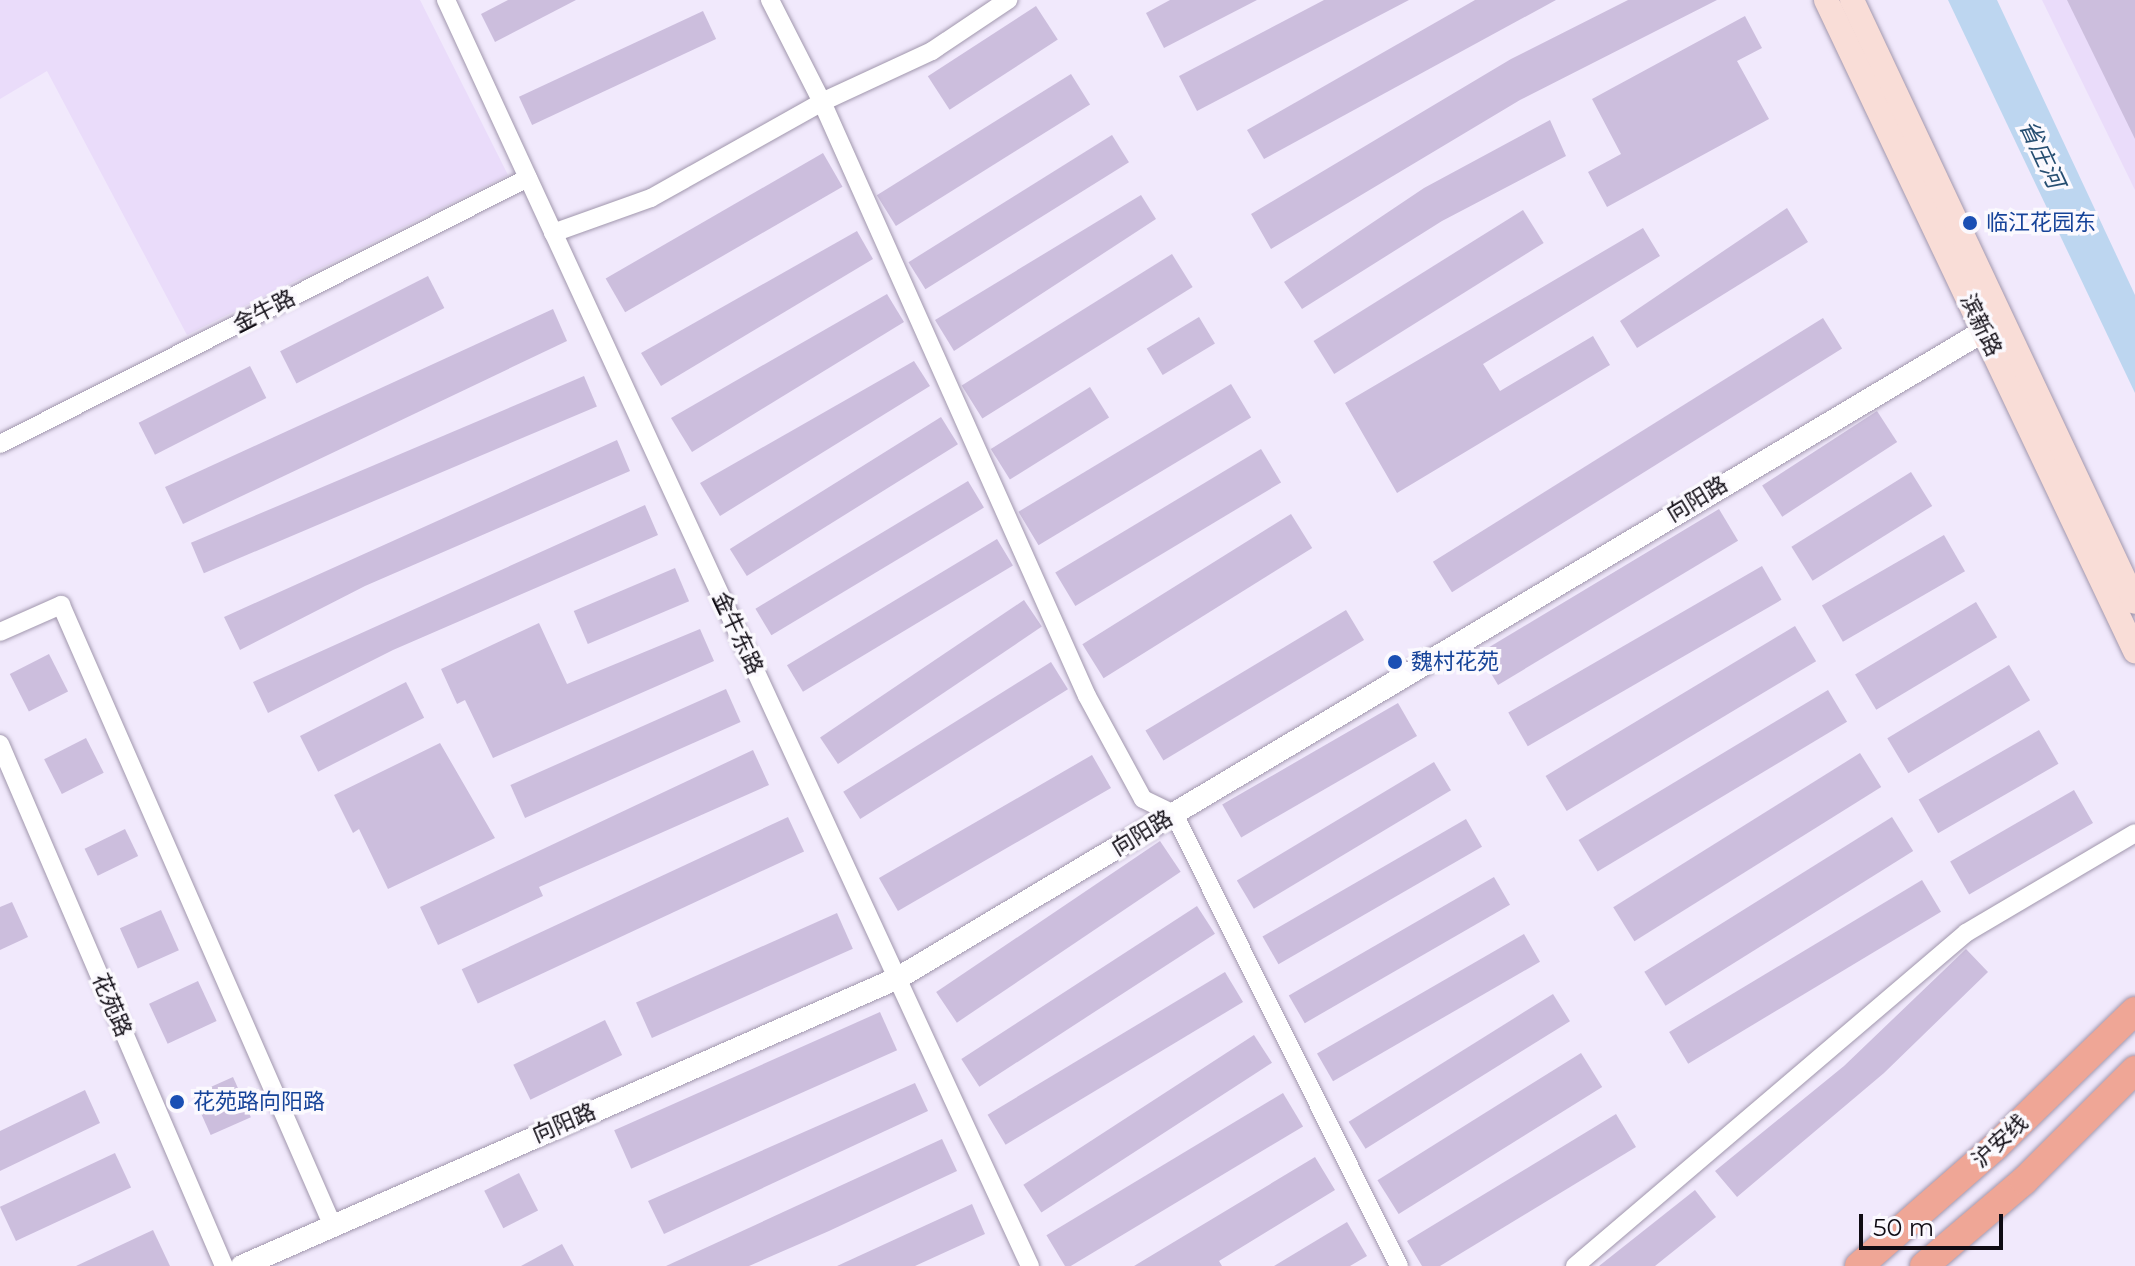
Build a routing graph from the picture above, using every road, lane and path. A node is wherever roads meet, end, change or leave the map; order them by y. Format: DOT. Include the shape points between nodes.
graph roads {
  1 [pos="446,0"];
  2 [pos="770,0"];
  3 [pos="1008,0"];
  4 [pos="1826,0"];
  5 [pos="1852,0"];
  6 [pos="822,102"];
  7 [pos="528,178"];
  8 [pos="553,233"];
  9 [pos="1991,324"];
  10 [pos="0,444"];
  11 [pos="2135,602"];
  12 [pos="0,632"];
  13 [pos="2135,651"];
  14 [pos="0,744"];
  15 [pos="1174,814"];
  16 [pos="2135,833"];
  17 [pos="898,978"];
  18 [pos="2135,1011"];
  19 [pos="2135,1070"];
  20 [pos="332,1224"];
  21 [pos="224,1266"];
  22 [pos="242,1266"];
  23 [pos="1030,1266"];
  24 [pos="1399,1266"];
  25 [pos="1575,1266"];
  26 [pos="1859,1266"];
  27 [pos="1924,1266"];
  1 -- 7 [label="street, 金牛东路"];
  2 -- 6 [label="street"];
  3 -- 6 [label="street" via="932,51"];
  4 -- 9 [label="main road, 滨新路"];
  5 -- 9 [label="main road, 滨新路"];
  6 -- 8 [label="street" via="651,198"];
  6 -- 15 [label="street" via="1087,696 1143,799"];
  7 -- 8 [label="street, 金牛东路"];
  7 -- 10 [label="street, 金牛路"];
  8 -- 17 [label="street, 金牛东路"];
  9 -- 11 [label="main road, 滨新路"];
  9 -- 13 [label="main road, 滨新路"];
  9 -- 15 [label="street, 向阳路"];
  12 -- 20 [label="street" via="61,605"];
  14 -- 21 [label="street, 花苑路"];
  15 -- 17 [label="street, 向阳路"];
  15 -- 24 [label="street"];
  16 -- 25 [label="street" via="1966,933"];
  17 -- 20 [label="street, 向阳路"];
  17 -- 23 [label="street, 金牛东路"];
  18 -- 26 [label="highway, 沪安线"];
  19 -- 27 [label="highway, 沪安线" via="2024,1181"];
  20 -- 22 [label="street, 向阳路"];
}
